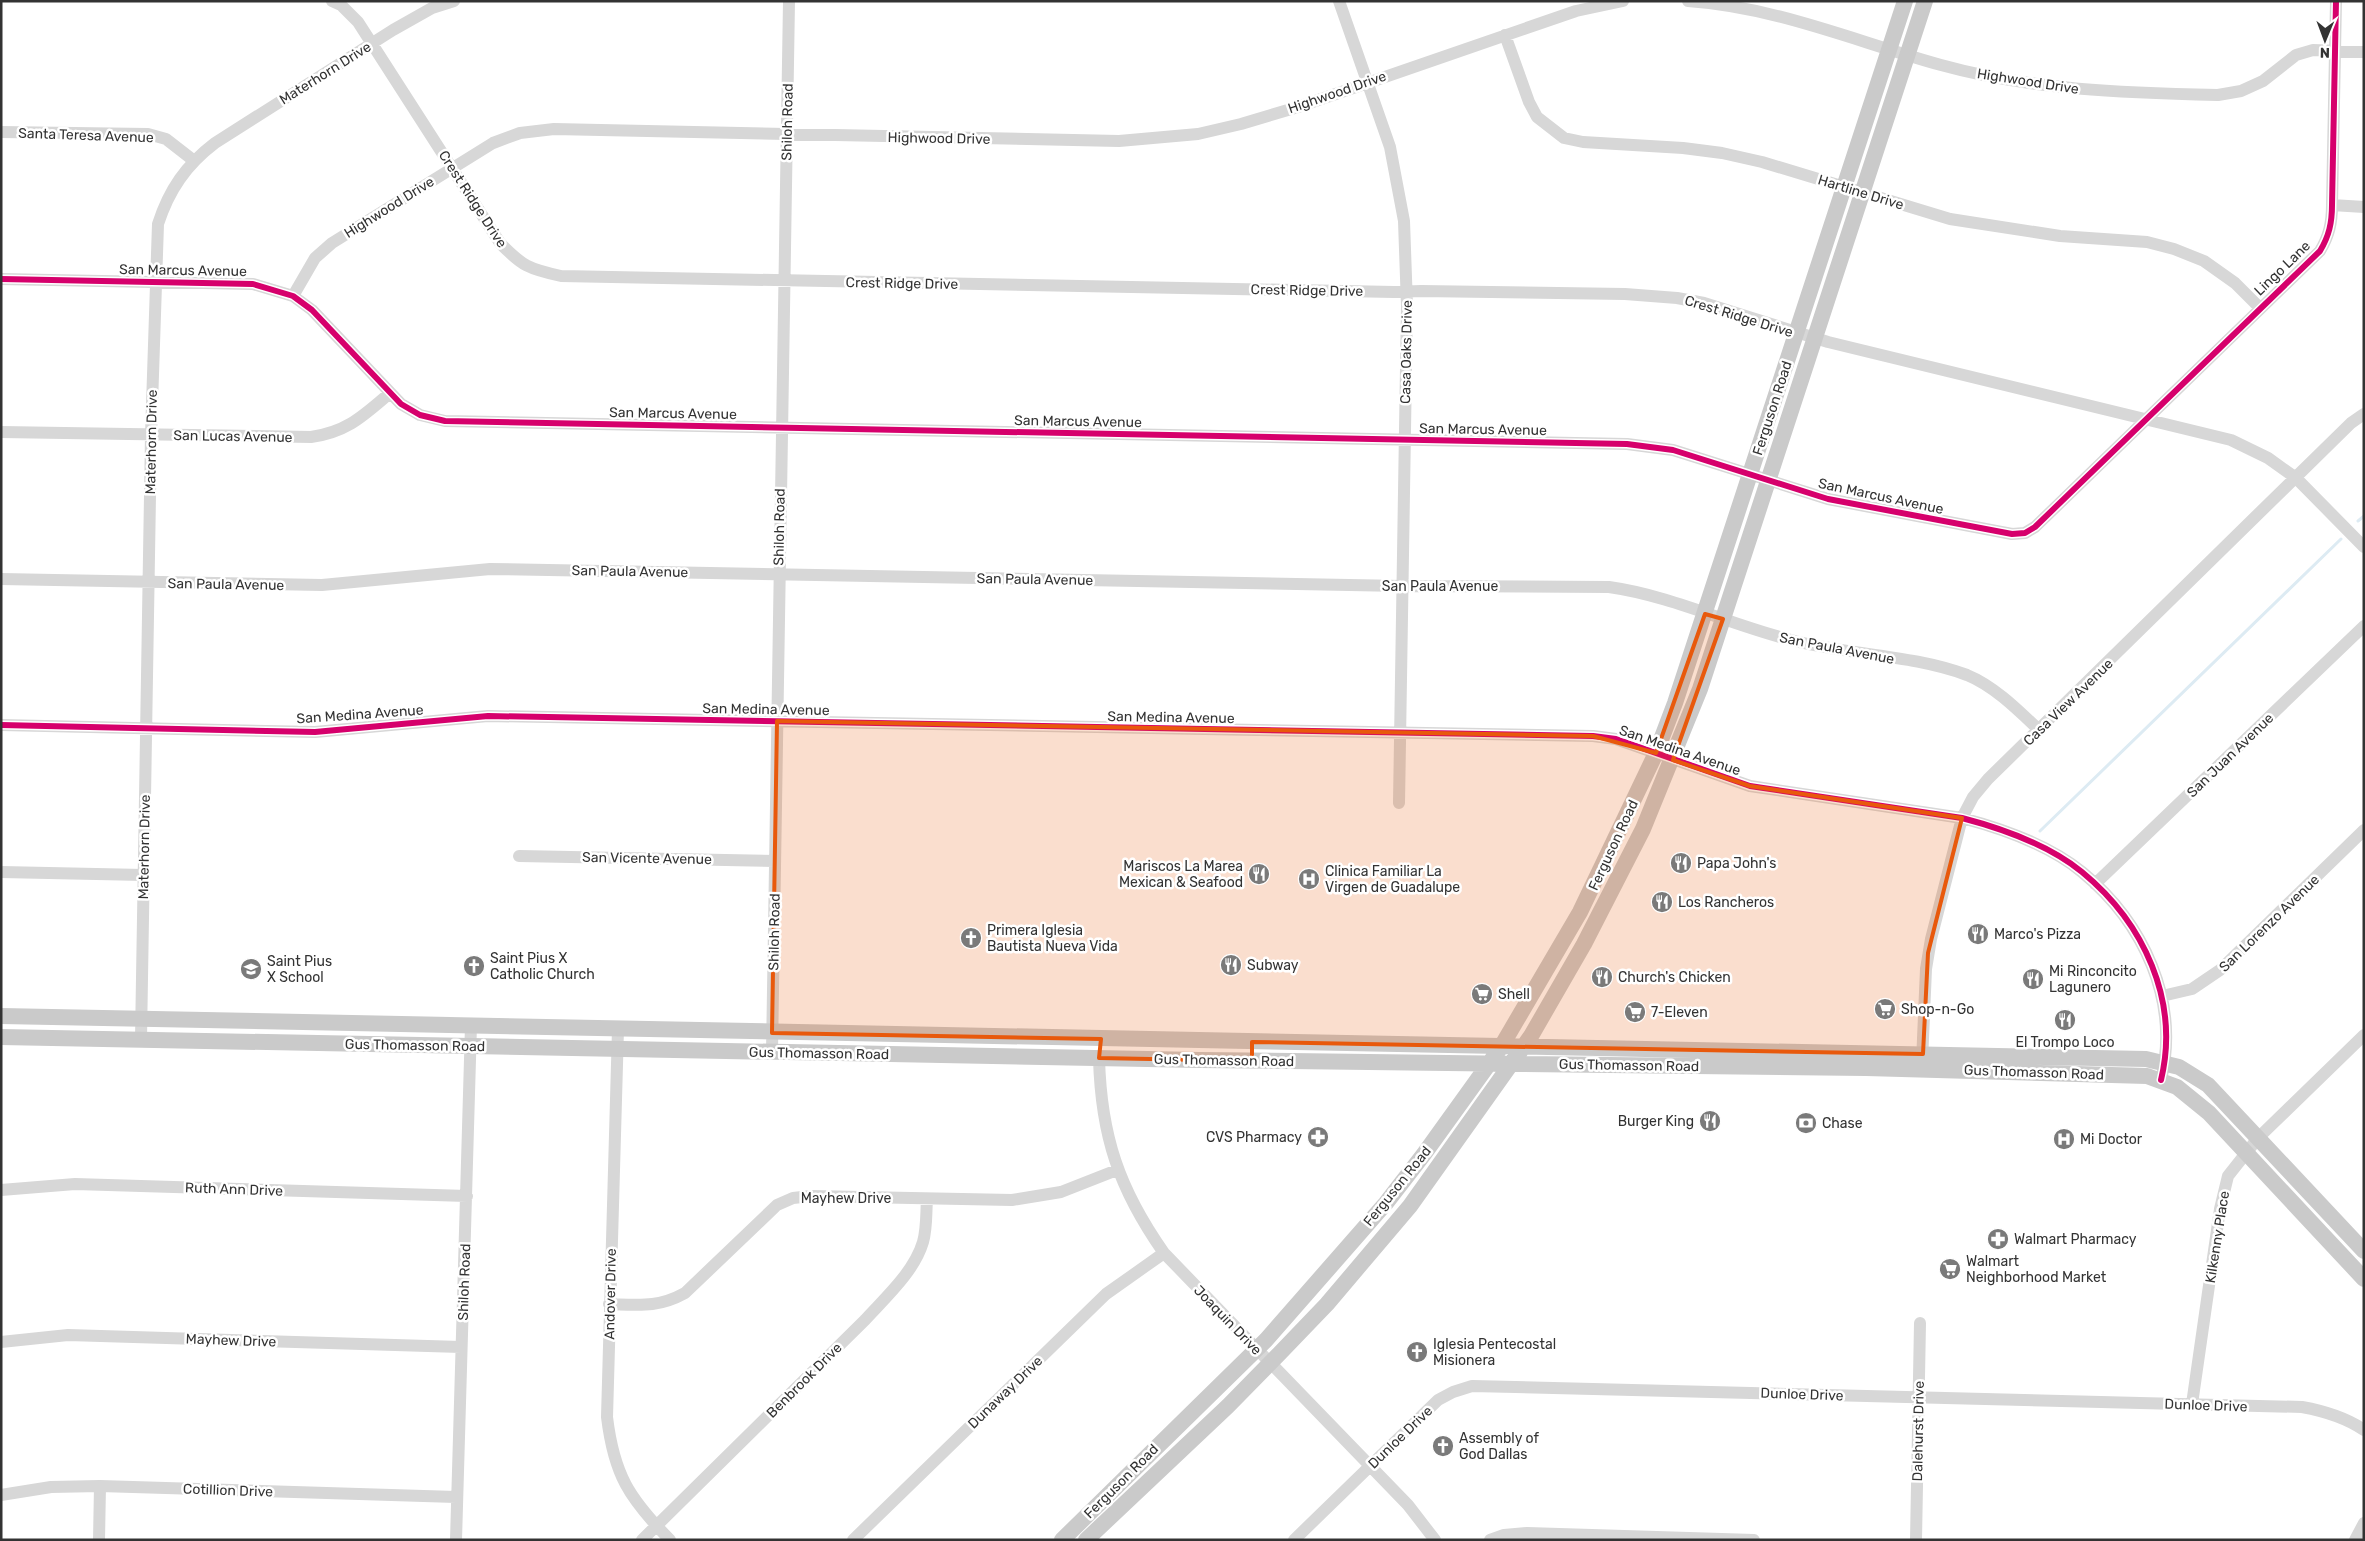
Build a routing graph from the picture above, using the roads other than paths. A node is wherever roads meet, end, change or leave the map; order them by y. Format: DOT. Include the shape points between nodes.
graph roads {
  1 [pos="332,1"];
  2 [pos="454,1"];
  3 [pos="789,1"];
  4 [pos="1339,1"];
  5 [pos="1623,1"];
  6 [pos="1688,1"];
  7 [pos="1905,1"];
  8 [pos="1926,1"];
  9 [pos="2336,1"];
  10 [pos="1505,35"];
  11 [pos="372,43"];
  12 [pos="1890,48"];
  13 [pos="2335,50"];
  14 [pos="2364,52"];
  15 [pos="1908,54"];
  16 [pos="1366,82"];
  17 [pos="1,132"];
  18 [pos="786,134"];
  19 [pos="193,160"];
  20 [pos="452,167"];
  21 [pos="1845,187"];
  22 [pos="1863,193"];
  23 [pos="2332,205"];
  24 [pos="2364,207"];
  25 [pos="1,279"];
  26 [pos="784,281"];
  27 [pos="154,282"];
  28 [pos="1407,292"];
  29 [pos="293,296"];
  30 [pos="2260,308"];
  31 [pos="1796,333"];
  32 [pos="1814,338"];
  33 [pos="390,393"];
  34 [pos="2364,414"];
  35 [pos="2148,419"];
  36 [pos="781,428"];
  37 [pos="1,432"];
  38 [pos="151,435"];
  39 [pos="1404,440"];
  40 [pos="1750,476"];
  41 [pos="2296,478"];
  42 [pos="1768,481"];
  43 [pos="2364,547"];
  44 [pos="779,574"];
  45 [pos="1,579"];
  46 [pos="148,582"];
  47 [pos="1402,586"];
  48 [pos="1705,614"];
  49 [pos="1723,619"];
  50 [pos="2364,626"];
  51 [pos="777,722"];
  52 [pos="1,725"];
  53 [pos="147,727"];
  54 [pos="2039,730"];
  55 [pos="1400,734"];
  56 [pos="1656,753"];
  57 [pos="1673,760"];
  58 [pos="1399,804"];
  59 [pos="1962,818"];
  60 [pos="2364,830"];
  61 [pos="519,856"];
  62 [pos="775,861"];
  63 [pos="1,872"];
  64 [pos="144,875"];
  65 [pos="2095,884"];
  66 [pos="2162,996"];
  67 [pos="1,1016"];
  68 [pos="141,1019"];
  69 [pos="290,1022"];
  70 [pos="471,1025"];
  71 [pos="618,1029"];
  72 [pos="772,1033"];
  73 [pos="2364,1034"];
  74 [pos="1,1037"];
  75 [pos="140,1039"];
  76 [pos="1101,1039"];
  77 [pos="289,1042"];
  78 [pos="1252,1042"];
  79 [pos="1382,1044"];
  80 [pos="471,1046"];
  81 [pos="1501,1047"];
  82 [pos="1523,1048"];
  83 [pos="618,1049"];
  84 [pos="772,1052"];
  85 [pos="1099,1058"];
  86 [pos="1743,1059"];
  87 [pos="1252,1060"];
  88 [pos="1370,1062"];
  89 [pos="1922,1062"];
  90 [pos="2166,1062"];
  91 [pos="1511,1063"];
  92 [pos="1489,1064"];
  93 [pos="2043,1064"];
  94 [pos="2161,1080"];
  95 [pos="2258,1138"];
  96 [pos="2245,1152"];
  97 [pos="1116,1170"];
  98 [pos="1,1190"];
  99 [pos="467,1196"];
  100 [pos="927,1199"];
  101 [pos="2362,1245"];
  102 [pos="1164,1253"];
  103 [pos="2344,1258"];
  104 [pos="2364,1279"];
  105 [pos="609,1304"];
  106 [pos="1920,1323"];
  107 [pos="1,1342"];
  108 [pos="461,1348"];
  109 [pos="1256,1349"];
  110 [pos="1269,1363"];
  111 [pos="1918,1397"];
  112 [pos="2192,1404"];
  113 [pos="2364,1430"];
  114 [pos="1370,1466"];
  115 [pos="100,1486"];
  116 [pos="1,1495"];
  117 [pos="456,1497"];
  118 [pos="2364,1523"];
  119 [pos="656,1526"];
  120 [pos="98,1540"];
  121 [pos="456,1540"];
  122 [pos="642,1540"];
  123 [pos="670,1540"];
  124 [pos="853,1540"];
  125 [pos="1062,1540"];
  126 [pos="1086,1540"];
  127 [pos="1294,1540"];
  128 [pos="1434,1540"];
  129 [pos="1490,1540"];
  130 [pos="1754,1540"];
  131 [pos="1916,1540"];
  132 [pos="2355,1540"];
  1 -- 11 [label="street, Crest Ridge Drive" via="358,22"];
  2 -- 11 [label="street, Materhorn Drive" via="432,8"];
  3 -- 18 [label="street, Shiloh Road"];
  4 -- 16 [label="street, Casa Oaks Drive"];
  5 -- 10 [label="street, Highwood Drive" via="1576,11"];
  6 -- 12 [label="street, Highwood Drive" via="1801,22"];
  7 -- 12 [label="main road, Ferguson Road"];
  8 -- 15 [label="main road, Ferguson Road"];
  9 -- 13 [label="street, Lingo Lane"];
  10 -- 16 [label="street, Highwood Drive"];
  10 -- 21 [label="street, Hartline Drive" via="1537,117 1564,138 1722,153"];
  11 -- 19 [label="street, Materhorn Drive"];
  11 -- 20 [label="street, Crest Ridge Drive"];
  12 -- 15 [label="street, Highwood Drive"];
  12 -- 21 [label="main road, Ferguson Road"];
  13 -- 14 [label="street, Highwood Drive"];
  13 -- 15 [label="street, Highwood Drive" via="2313,50 2296,55 2263,81 2241,91 2218,95 2062,89 1996,78"];
  13 -- 23 [label="street, Lingo Lane"];
  15 -- 22 [label="main road, Ferguson Road"];
  16 -- 18 [label="street, Highwood Drive" via="1241,124 1159,139 1120,142"];
  16 -- 28 [label="street, Casa Oaks Drive" via="1390,147 1399,187"];
  17 -- 19 [label="street, Santa Teresa Avenue" via="148,134 166,139"];
  18 -- 20 [label="street, Highwood Drive" via="554,129 520,133 493,143"];
  18 -- 26 [label="street, Shiloh Road"];
  19 -- 27 [label="street, Materhorn Drive" via="163,209 156,238"];
  20 -- 26 [label="street, Crest Ridge Drive" via="500,243 531,270 561,276"];
  20 -- 29 [label="street, Highwood Drive" via="332,243 315,258"];
  21 -- 22 [label="street, Hartline Drive"];
  21 -- 31 [label="main road, Ferguson Road"];
  22 -- 30 [label="street, Hartline Drive" via="1950,219 1991,227 2147,242 2174,249 2204,261 2235,283"];
  22 -- 32 [label="main road, Ferguson Road"];
  23 -- 24 [label="street"];
  23 -- 30 [label="street, Lingo Lane" via="2332,224 2320,251"];
  25 -- 27 [label="street, San Marcus Avenue"];
  26 -- 28 [label="street, Crest Ridge Drive"];
  26 -- 36 [label="street, Shiloh Road"];
  27 -- 29 [label="street, San Marcus Avenue" via="252,284"];
  27 -- 38 [label="street, Materhorn Drive"];
  28 -- 31 [label="street, Crest Ridge Drive" via="1653,295 1704,303"];
  28 -- 39 [label="street, Casa Oaks Drive"];
  29 -- 33 [label="street, San Marcus Avenue" via="312,310"];
  30 -- 35 [label="street, Lingo Lane"];
  31 -- 32 [label="street, Crest Ridge Drive"];
  31 -- 40 [label="main road, Ferguson Road"];
  32 -- 35 [label="street, Crest Ridge Drive"];
  32 -- 42 [label="main road, Ferguson Road"];
  33 -- 36 [label="street, San Marcus Avenue" via="420,415 445,421"];
  33 -- 38 [label="street, San Lucas Avenue" via="349,426 331,434 311,437"];
  34 -- 41 [label="street, Casa View Avenue"];
  35 -- 41 [label="street, Crest Ridge Drive" via="2231,440 2268,458"];
  35 -- 42 [label="street, San Marcus Avenue" via="2025,533 2012,534 1828,499"];
  36 -- 39 [label="street, San Marcus Avenue"];
  36 -- 44 [label="street, Shiloh Road"];
  37 -- 38 [label="street, San Lucas Avenue"];
  38 -- 46 [label="street, Materhorn Drive"];
  39 -- 40 [label="street, San Marcus Avenue" via="1644,445 1673,450"];
  39 -- 47 [label="street, Casa Oaks Drive"];
  40 -- 42 [label="street, San Marcus Avenue"];
  40 -- 48 [label="main road, Ferguson Road"];
  41 -- 43 [label="street, Crest Ridge Drive"];
  41 -- 54 [label="street, Casa View Avenue"];
  42 -- 49 [label="main road, Ferguson Road"];
  44 -- 46 [label="street, San Paula Avenue" via="490,569 322,585"];
  44 -- 47 [label="street, San Paula Avenue"];
  44 -- 51 [label="street, Shiloh Road"];
  45 -- 46 [label="street, San Paula Avenue"];
  46 -- 53 [label="street, Materhorn Drive"];
  47 -- 48 [label="street, San Paula Avenue" via="1609,587 1638,592"];
  47 -- 55 [label="street, Casa Oaks Drive"];
  48 -- 49 [label="street, San Paula Avenue"];
  48 -- 56 [label="main road, Ferguson Road"];
  49 -- 54 [label="street, San Paula Avenue" via="1808,644 1940,667 1968,676 1988,686"];
  49 -- 57 [label="main road, Ferguson Road"];
  50 -- 65 [label="street, San Juan Avenue"];
  51 -- 53 [label="street, San Medina Avenue" via="488,716 315,732"];
  51 -- 55 [label="street, San Medina Avenue"];
  51 -- 62 [label="street, Shiloh Road"];
  52 -- 53 [label="street, San Medina Avenue"];
  53 -- 64 [label="street, Materhorn Drive"];
  54 -- 59 [label="street, Casa View Avenue" via="1988,779"];
  55 -- 56 [label="street, San Medina Avenue" via="1593,736 1616,739"];
  55 -- 58 [label="street, Casa Oaks Drive"];
  56 -- 57 [label="street, San Medina Avenue"];
  56 -- 81 [label="main road, Ferguson Road" via="1580,912"];
  57 -- 59 [label="street, San Medina Avenue" via="1750,786"];
  57 -- 82 [label="main road, Ferguson Road" via="1616,885"];
  59 -- 65 [label="street, San Medina Avenue" via="2033,843"];
  59 -- 89 [label="street, Casa View Avenue" via="1928,953"];
  60 -- 66 [label="street, San Lorenzo Avenue" via="2220,970 2192,989"];
  61 -- 62 [label="street, San Vicente Avenue"];
  62 -- 72 [label="street, Shiloh Road"];
  63 -- 64 [label="street"];
  64 -- 68 [label="street, Materhorn Drive"];
  65 -- 66 [label="street, San Medina Avenue" via="2129,920 2140,938"];
  66 -- 90 [label="street, San Medina Avenue" via="2168,1041"];
  67 -- 68 [label="main road, Gus Thomasson Road"];
  68 -- 69 [label="main road, Gus Thomasson Road"];
  68 -- 75 [label="street, Materhorn Drive"];
  69 -- 70 [label="main road, Gus Thomasson Road"];
  69 -- 77 [label="street"];
  70 -- 71 [label="main road, Gus Thomasson Road"];
  70 -- 80 [label="street, Shiloh Road"];
  71 -- 72 [label="main road, Gus Thomasson Road"];
  71 -- 83 [label="street, Andover Drive"];
  72 -- 76 [label="main road, Gus Thomasson Road"];
  72 -- 84 [label="street, Shiloh Road"];
  73 -- 95 [label="street, Kilkenny Place"];
  74 -- 75 [label="main road, Gus Thomasson Road"];
  75 -- 77 [label="main road, Gus Thomasson Road"];
  76 -- 78 [label="main road, Gus Thomasson Road"];
  76 -- 85 [label="main road"];
  77 -- 80 [label="main road, Gus Thomasson Road"];
  78 -- 79 [label="main road, Gus Thomasson Road"];
  78 -- 87 [label="main road"];
  79 -- 81 [label="main road, Gus Thomasson Road"];
  79 -- 88 [label="main road"];
  80 -- 83 [label="main road, Gus Thomasson Road"];
  80 -- 99 [label="street, Shiloh Road"];
  81 -- 82 [label="main road, Gus Thomasson Road"];
  81 -- 92 [label="main road, Ferguson Road"];
  82 -- 86 [label="main road, Gus Thomasson Road"];
  82 -- 91 [label="main road, Ferguson Road"];
  83 -- 84 [label="main road, Gus Thomasson Road"];
  83 -- 105 [label="street, Andover Drive"];
  84 -- 85 [label="main road, Gus Thomasson Road"];
  85 -- 87 [label="main road, Gus Thomasson Road"];
  85 -- 97 [label="street, Joaquin Drive" via="1100,1098"];
  86 -- 89 [label="main road, Gus Thomasson Road"];
  86 -- 91 [label="main road, Gus Thomasson Road"];
  87 -- 88 [label="main road, Gus Thomasson Road"];
  88 -- 92 [label="main road, Gus Thomasson Road"];
  89 -- 93 [label="main road, Gus Thomasson Road"];
  90 -- 93 [label="main road, Gus Thomasson Road" via="2146,1059"];
  90 -- 94 [label="street, San Medina Avenue"];
  90 -- 95 [label="main road, Gus Thomasson Road" via="2208,1085"];
  91 -- 92 [label="main road, Gus Thomasson Road"];
  91 -- 110 [label="main road, Ferguson Road" via="1410,1206 1327,1304"];
  92 -- 109 [label="main road, Ferguson Road" via="1386,1203 1296,1308"];
  93 -- 94 [label="main road, Gus Thomasson Road"];
  94 -- 96 [label="main road, Gus Thomasson Road" via="2177,1087 2210,1113"];
  95 -- 96 [label="street, Kilkenny Place"];
  95 -- 101 [label="main road, Gus Thomasson Road"];
  96 -- 103 [label="main road, Gus Thomasson Road"];
  96 -- 112 [label="street, Kilkenny Place" via="2223,1189"];
  97 -- 100 [label="street, Mayhew Drive" via="1061,1192 1038,1197 1012,1200"];
  97 -- 102 [label="street, Joaquin Drive" via="1130,1200"];
  98 -- 99 [label="street, Ruth Ann Drive" via="75,1184"];
  99 -- 108 [label="street, Shiloh Road"];
  100 -- 105 [label="street, Mayhew Drive" via="793,1198 777,1205 685,1293 669,1302 653,1305"];
  100 -- 119 [label="street, Benbrook Drive" via="923,1243 912,1266 894,1288"];
  101 -- 103 [label="street"];
  102 -- 109 [label="street, Joaquin Drive"];
  102 -- 124 [label="street, Dunaway Drive" via="1106,1294"];
  103 -- 104 [label="main road, Gus Thomasson Road"];
  105 -- 119 [label="street, Andover Drive" via="607,1417 610,1445 622,1482"];
  106 -- 111 [label="street, Dalehurst Drive"];
  107 -- 108 [label="street, Mayhew Drive" via="68,1335"];
  108 -- 117 [label="street, Shiloh Road"];
  109 -- 110 [label="street, Joaquin Drive"];
  109 -- 125 [label="main road, Ferguson Road"];
  110 -- 114 [label="street, Joaquin Drive"];
  110 -- 126 [label="main road, Ferguson Road"];
  111 -- 112 [label="street, Dunloe Drive"];
  111 -- 114 [label="street, Dunloe Drive" via="1472,1386 1438,1400"];
  111 -- 131 [label="street, Dalehurst Drive"];
  112 -- 113 [label="street, Dunloe Drive" via="2311,1409 2343,1418"];
  114 -- 127 [label="street, Dunloe Drive"];
  114 -- 128 [label="street, Joaquin Drive" via="1414,1512"];
  115 -- 116 [label="street, Cotillion Drive" via="51,1487"];
  115 -- 117 [label="street, Cotillion Drive"];
  115 -- 120 [label="street"];
  117 -- 121 [label="street, Shiloh Road"];
  118 -- 132 [label="street"];
  119 -- 122 [label="street, Benbrook Drive"];
  119 -- 123 [label="street, Andover Drive"];
  129 -- 130 [label="street" via="1526,1533"];
}
